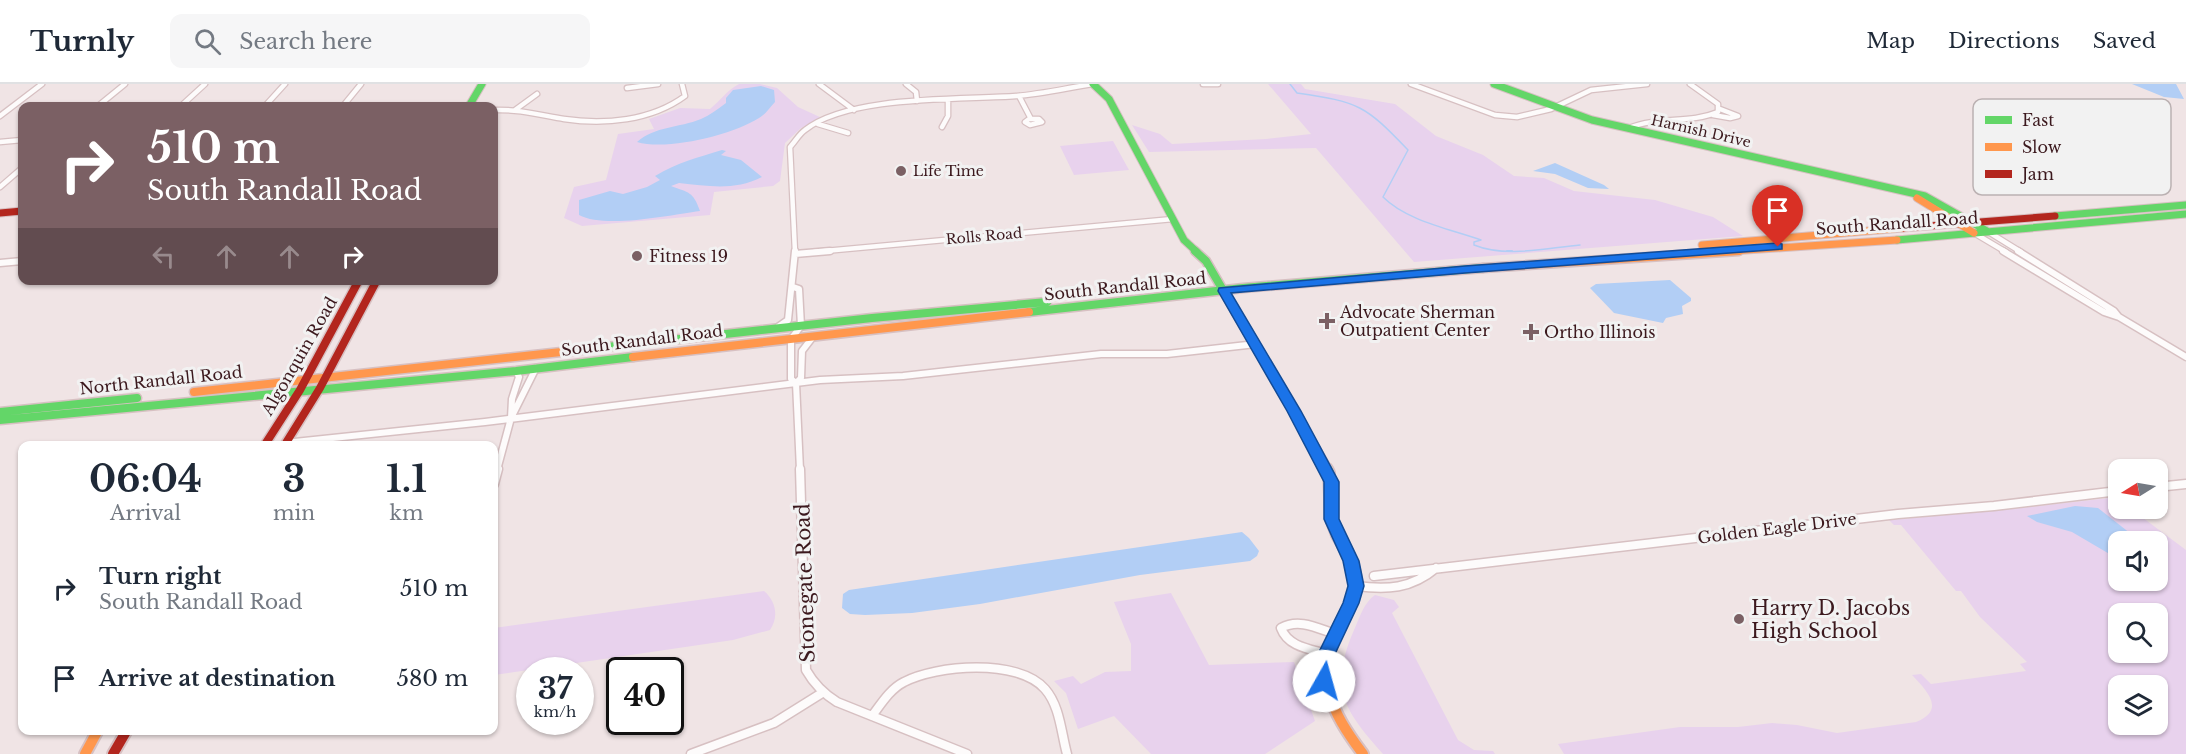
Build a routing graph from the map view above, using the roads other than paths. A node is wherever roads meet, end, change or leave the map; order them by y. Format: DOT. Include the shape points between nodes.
graph roads {
  1 [pos="42,84"];
  2 [pos="125,84"];
  3 [pos="205,84"];
  4 [pos="285,84"];
  5 [pos="361,84"];
  6 [pos="482,84"];
  7 [pos="658,84"];
  8 [pos="682,84"];
  9 [pos="819,84"];
  10 [pos="906,84"];
  11 [pos="1093,84"];
  12 [pos="1203,84"];
  13 [pos="1218,84"];
  14 [pos="1411,84"];
  15 [pos="1494,84"];
  16 [pos="1647,84"];
  17 [pos="1690,84"];
  18 [pos="627,88"];
  19 [pos="537,94"];
  20 [pos="1019,96"];
  21 [pos="948,100"];
  22 [pos="917,101"];
  23 [pos="18,102"];
  24 [pos="18,102"];
  25 [pos="103,102"];
  26 [pos="186,102"];
  27 [pos="269,102"];
  28 [pos="346,102"];
  29 [pos="471,102"];
  30 [pos="1554,107"];
  31 [pos="1719,109"];
  32 [pos="498,110"];
  33 [pos="515,110"];
  34 [pos="854,110"];
  35 [pos="1495,115"];
  36 [pos="1713,115"];
  37 [pos="0,116"];
  38 [pos="1031,119"];
  39 [pos="1488,119"];
  40 [pos="818,124"];
  41 [pos="942,127"];
  42 [pos="1629,128"];
  43 [pos="848,133"];
  44 [pos="18,140"];
  45 [pos="0,142"];
  46 [pos="18,171"];
  47 [pos="0,187"];
  48 [pos="1906,192"];
  49 [pos="2186,205"];
  50 [pos="18,211"];
  51 [pos="0,213"];
  52 [pos="2186,214"];
  53 [pos="1173,219"];
  54 [pos="1959,224"];
  55 [pos="1973,228"];
  56 [pos="1987,231"];
  57 [pos="795,254"];
  58 [pos="18,261"];
  59 [pos="0,263"];
  60 [pos="356,285"];
  61 [pos="372,285"];
  62 [pos="793,287"];
  63 [pos="1222,288"];
  64 [pos="353,290"];
  65 [pos="2119,317"];
  66 [pos="801,326"];
  67 [pos="351,327"];
  68 [pos="775,329"];
  69 [pos="817,335"];
  70 [pos="790,339"];
  71 [pos="1256,344"];
  72 [pos="2186,357"];
  73 [pos="539,367"];
  74 [pos="516,371"];
  75 [pos="322,383"];
  76 [pos="796,383"];
  77 [pos="302,385"];
  78 [pos="0,412"];
  79 [pos="511,418"];
  80 [pos="0,420"];
  81 [pos="267,441"];
  82 [pos="287,441"];
  83 [pos="311,441"];
  84 [pos="498,468"];
  85 [pos="2186,484"];
  86 [pos="2168,486"];
  87 [pos="2108,492"];
  88 [pos="1437,568"];
  89 [pos="1374,576"];
  90 [pos="1356,586"];
  91 [pos="1335,634"];
  92 [pos="1327,654"];
  93 [pos="822,693"];
  94 [pos="872,716"];
  95 [pos="95,735"];
  96 [pos="124,735"];
  97 [pos="85,754"];
  98 [pos="113,754"];
  99 [pos="693,754"];
  100 [pos="967,754"];
  101 [pos="1066,754"];
  102 [pos="1362,754"];
  1 -- 24 [label="street"];
  2 -- 25 [label="street"];
  3 -- 26 [label="street"];
  4 -- 27 [label="street"];
  5 -- 28 [label="street"];
  6 -- 29 [label="main road"];
  7 -- 18 [label="street"];
  8 -- 33 [label="street" via="685,96 679,102 644,116 572,120"];
  9 -- 34 [label="street"];
  10 -- 22 [label="street" via="916,92"];
  11 -- 20 [label="street"];
  11 -- 53 [label="main road" via="1109,99"];
  12 -- 13 [label="street"];
  14 -- 35 [label="street"];
  15 -- 30 [label="main road, Harnish Drive"];
  16 -- 30 [label="street" via="1591,90"];
  17 -- 31 [label="street" via="1713,99"];
  19 -- 33 [label="street"];
  20 -- 21 [label="street"];
  20 -- 38 [label="street"];
  21 -- 22 [label="street"];
  21 -- 41 [label="street" via="948,116"];
  22 -- 34 [label="street"];
  23 -- 37 [label="street"];
  30 -- 35 [label="street" via="1517,117"];
  30 -- 42 [label="main road, Harnish Drive"];
  31 -- 36 [label="street"];
  31 -- 36 [label="street" via="1738,117"];
  32 -- 33 [label="street"];
  34 -- 40 [label="street"];
  35 -- 39 [label="street"];
  36 -- 42 [label="street" via="1645,121"];
  40 -- 43 [label="street"];
  40 -- 57 [label="street" via="799,134 790,147"];
  42 -- 48 [label="main road, Harnish Drive"];
  44 -- 45 [label="street"];
  46 -- 47 [label="street"];
  48 -- 54 [label="main road, Harnish Drive"];
  48 -- 55 [label="main road, Harnish Drive" via="1932,199"];
  49 -- 55 [label="main road, South Randall Road"];
  50 -- 51 [label="main road"];
  52 -- 56 [label="main road, South Randall Road"];
  53 -- 57 [label="street, Rolls Road"];
  53 -- 63 [label="main road" via="1184,240 1199,252"];
  54 -- 55 [label="main road, Harnish Drive"];
  54 -- 63 [label="main road, South Randall Road"];
  55 -- 56 [label="main road, South Randall Road"];
  55 -- 63 [label="main road, South Randall Road" via="1890,241"];
  55 -- 65 [label="street, Harnish Drive" via="2104,312"];
  56 -- 65 [label="street, Harnish Drive"];
  57 -- 62 [label="street"];
  58 -- 59 [label="street"];
  60 -- 64 [label="main road, Algonquin Road"];
  61 -- 67 [label="main road"];
  62 -- 66 [label="street" via="799,289"];
  62 -- 68 [label="street" via="789,292 788,320"];
  63 -- 66 [label="main road, South Randall Road"];
  63 -- 69 [label="main road, South Randall Road"];
  63 -- 71 [label="main road"];
  64 -- 67 [label="main road" via="362,293"];
  64 -- 77 [label="main road, Algonquin Road"];
  65 -- 72 [label="street, Harnish Drive"];
  66 -- 68 [label="main road, South Randall Road"];
  66 -- 70 [label="street"];
  67 -- 75 [label="main road"];
  68 -- 75 [label="main road, South Randall Road"];
  69 -- 70 [label="main road, South Randall Road"];
  69 -- 76 [label="street, Stonegate Road" via="803,345 801,378"];
  70 -- 73 [label="main road, South Randall Road"];
  70 -- 76 [label="street, Stonegate Road" via="791,379"];
  71 -- 76 [label="street" via="1167,354 1101,354 903,376"];
  71 -- 90 [label="main road" via="1329,474 1332,519 1351,561"];
  73 -- 74 [label="main road, South Randall Road"];
  73 -- 79 [label="street" via="529,378 520,408"];
  74 -- 75 [label="main road, South Randall Road"];
  74 -- 79 [label="street" via="519,377"];
  75 -- 77 [label="main road, North Randall Road"];
  75 -- 82 [label="main road"];
  76 -- 79 [label="street"];
  76 -- 93 [label="street, Stonegate Road" via="806,670"];
  77 -- 78 [label="main road, North Randall Road"];
  77 -- 80 [label="main road, North Randall Road"];
  77 -- 81 [label="main road, Algonquin Road"];
  79 -- 83 [label="street"];
  79 -- 84 [label="street"];
  85 -- 86 [label="street"];
  87 -- 88 [label="street, Golden Eagle Drive"];
  88 -- 89 [label="street, Golden Eagle Drive"];
  88 -- 90 [label="street, Golden Eagle Drive" via="1418,582 1395,589"];
  90 -- 91 [label="main road"];
  91 -- 92 [label="main road"];
  91 -- 92 [label="street" via="1293,622 1281,628 1289,642"];
  92 -- 102 [label="main road" via="1324,681 1328,703"];
  93 -- 94 [label="street, Stonegate Road"];
  93 -- 99 [label="street" via="774,723"];
  94 -- 100 [label="street, Stonegate Road"];
  94 -- 101 [label="street" via="894,688 911,680 982,668 1008,668 1033,679 1049,694"];
  95 -- 97 [label="main road"];
  96 -- 98 [label="main road"];
}
